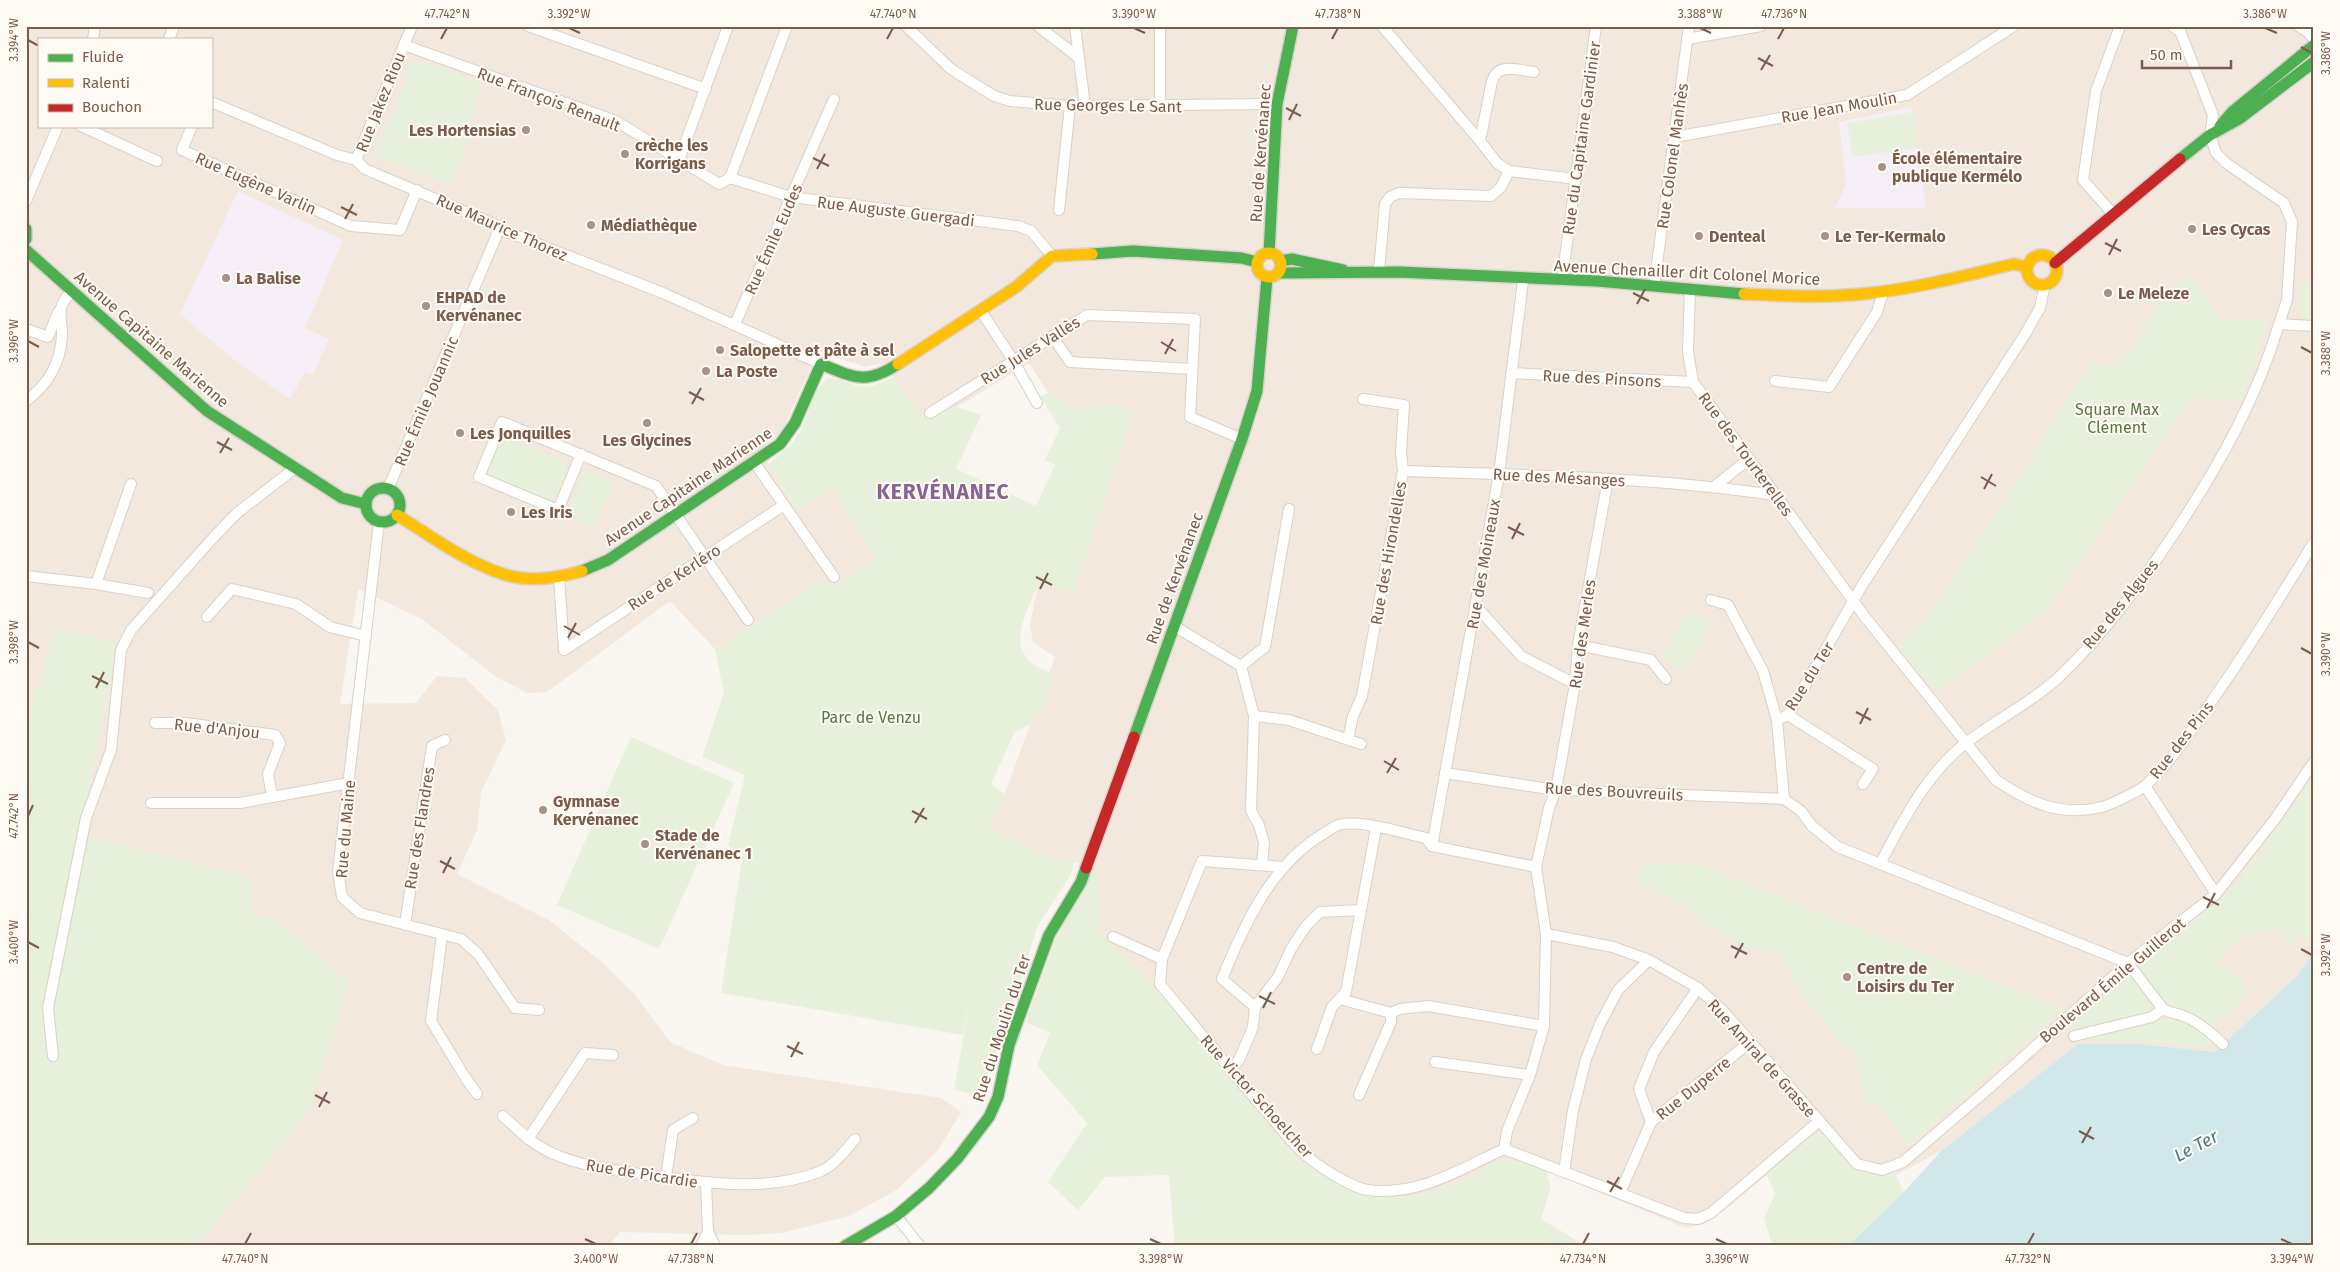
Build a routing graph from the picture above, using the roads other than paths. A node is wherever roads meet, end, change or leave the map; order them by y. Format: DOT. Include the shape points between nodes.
graph roads {
  1 [pos="174,26"];
  2 [pos="412,26"];
  3 [pos="528,26"];
  4 [pos="728,26"];
  5 [pos="787,26"];
  6 [pos="906,26"];
  7 [pos="1038,26"];
  8 [pos="1075,26"];
  9 [pos="1160,26"];
  10 [pos="1292,26"];
  11 [pos="1382,26"];
  12 [pos="1596,26"];
  13 [pos="1689,26"];
  14 [pos="1698,26"];
  15 [pos="1761,26"];
  16 [pos="2014,26"];
  17 [pos="2120,26"];
  18 [pos="2172,26"];
  19 [pos="2298,26"];
  20 [pos="169,38"];
  21 [pos="1687,39"];
  22 [pos="2314,40"];
  23 [pos="404,45"];
  24 [pos="2314,45"];
  25 [pos="1079,58"];
  26 [pos="2314,62"];
  27 [pos="1534,72"];
  28 [pos="706,89"];
  29 [pos="834,99"];
  30 [pos="212,102"];
  31 [pos="1277,104"];
  32 [pos="1070,106"];
  33 [pos="1085,106"];
  34 [pos="1160,106"];
  35 [pos="57,128"];
  36 [pos="85,128"];
  37 [pos="191,128"];
  38 [pos="2214,133"];
  39 [pos="1675,137"];
  40 [pos="1480,141"];
  41 [pos="356,160"];
  42 [pos="679,160"];
  43 [pos="156,161"];
  44 [pos="1509,171"];
  45 [pos="730,178"];
  46 [pos="1576,179"];
  47 [pos="417,190"];
  48 [pos="791,197"];
  49 [pos="26,200"];
  50 [pos="1059,210"];
  51 [pos="2114,214"];
  52 [pos="497,228"];
  53 [pos="26,229"];
  54 [pos="26,239"];
  55 [pos="26,250"];
  56 [pos="1269,253"];
  57 [pos="1052,256"];
  58 [pos="1280,261"];
  59 [pos="1257,262"];
  60 [pos="2055,263"];
  61 [pos="2027,267"];
  62 [pos="1343,270"];
  63 [pos="1378,271"];
  64 [pos="1278,273"];
  65 [pos="1267,278"];
  66 [pos="1562,280"];
  67 [pos="1523,281"];
  68 [pos="2045,284"];
  69 [pos="1654,286"];
  70 [pos="1690,290"];
  71 [pos="70,292"];
  72 [pos="1882,292"];
  73 [pos="59,311"];
  74 [pos="981,311"];
  75 [pos="735,324"];
  76 [pos="2279,324"];
  77 [pos="2314,326"];
  78 [pos="28,332"];
  79 [pos="1052,336"];
  80 [pos="1014,360"];
  81 [pos="821,364"];
  82 [pos="1192,369"];
  83 [pos="1511,373"];
  84 [pos="1775,381"];
  85 [pos="1693,382"];
  86 [pos="1362,399"];
  87 [pos="26,401"];
  88 [pos="1037,403"];
  89 [pos="930,413"];
  90 [pos="1242,438"];
  91 [pos="581,454"];
  92 [pos="1749,459"];
  93 [pos="754,462"];
  94 [pos="294,469"];
  95 [pos="1403,472"];
  96 [pos="1499,474"];
  97 [pos="1608,479"];
  98 [pos="131,484"];
  99 [pos="1714,486"];
  100 [pos="388,489"];
  101 [pos="1775,495"];
  102 [pos="366,504"];
  103 [pos="784,505"];
  104 [pos="1289,509"];
  105 [pos="397,514"];
  106 [pos="674,516"];
  107 [pos="379,522"];
  108 [pos="2314,542"];
  109 [pos="705,557"];
  110 [pos="26,576"];
  111 [pos="834,577"];
  112 [pos="559,578"];
  113 [pos="96,584"];
  114 [pos="148,593"];
  115 [pos="1711,600"];
  116 [pos="1854,601"];
  117 [pos="1475,605"];
  118 [pos="207,617"];
  119 [pos="748,620"];
  120 [pos="1174,626"];
  121 [pos="366,636"];
  122 [pos="1578,645"];
  123 [pos="1241,666"];
  124 [pos="1666,680"];
  125 [pos="1575,684"];
  126 [pos="1788,714"];
  127 [pos="1254,716"];
  128 [pos="1777,720"];
  129 [pos="155,723"];
  130 [pos="1348,739"];
  131 [pos="445,740"];
  132 [pos="1966,743"];
  133 [pos="1361,744"];
  134 [pos="2314,762"];
  135 [pos="1445,773"];
  136 [pos="349,782"];
  137 [pos="1863,784"];
  138 [pos="2145,786"];
  139 [pos="1556,790"];
  140 [pos="272,796"];
  141 [pos="1784,799"];
  142 [pos="151,803"];
  143 [pos="1376,828"];
  144 [pos="1432,846"];
  145 [pos="1880,864"];
  146 [pos="1262,865"];
  147 [pos="1284,867"];
  148 [pos="1536,867"];
  149 [pos="1081,882"];
  150 [pos="2216,894"];
  151 [pos="1361,910"];
  152 [pos="405,925"];
  153 [pos="442,934"];
  154 [pos="1546,934"];
  155 [pos="1113,938"];
  156 [pos="1162,959"];
  157 [pos="1649,960"];
  158 [pos="2128,962"];
  159 [pos="1698,988"];
  160 [pos="1340,999"];
  161 [pos="1255,1006"];
  162 [pos="2164,1009"];
  163 [pos="540,1010"];
  164 [pos="1391,1013"];
  165 [pos="1544,1026"];
  166 [pos="2074,1036"];
  167 [pos="1750,1042"];
  168 [pos="2223,1044"];
  169 [pos="1317,1049"];
  170 [pos="613,1055"];
  171 [pos="54,1056"];
  172 [pos="1435,1062"];
  173 [pos="1230,1069"];
  174 [pos="1530,1075"];
  175 [pos="478,1094"];
  176 [pos="1359,1095"];
  177 [pos="503,1116"];
  178 [pos="693,1118"];
  179 [pos="1651,1122"];
  180 [pos="1818,1122"];
  181 [pos="528,1139"];
  182 [pos="855,1139"];
  183 [pos="1504,1149"];
  184 [pos="1882,1170"];
  185 [pos="1564,1172"];
  186 [pos="666,1177"];
  187 [pos="706,1183"];
  188 [pos="1620,1193"];
  189 [pos="896,1216"];
  190 [pos="708,1232"];
  191 [pos="701,1246"];
  192 [pos="715,1246"];
  193 [pos="845,1246"];
  194 [pos="920,1246"];
  1 -- 20 [label="street"];
  2 -- 23 [label="street, Rue Jakez Riou"];
  3 -- 28 [label="street"];
  4 -- 28 [label="street"];
  5 -- 45 [label="street"];
  6 -- 32 [label="street, Rue Georges Le Sant" via="951,69 994,96 1028,104"];
  7 -- 25 [label="street"];
  8 -- 25 [label="street"];
  9 -- 34 [label="street"];
  10 -- 31 [label="street, Rue de Kervénanec"];
  11 -- 40 [label="street"];
  12 -- 46 [label="street, Rue du Capitaine Gardinier"];
  13 -- 21 [label="street, Rue Colonel Manhès"];
  14 -- 21 [label="street"];
  15 -- 21 [label="street"];
  16 -- 39 [label="street, Rue Jean Moulin" via="1907,95"];
  17 -- 51 [label="street" via="2096,91 2083,180"];
  18 -- 38 [label="street" via="2180,31 2214,115"];
  19 -- 22 [label="street"];
  21 -- 39 [label="street, Rue Colonel Manhès"];
  23 -- 41 [label="street, Rue Jakez Riou"];
  23 -- 42 [label="street, Rue François Renault" via="616,121"];
  24 -- 38 [label="street" via="2232,112"];
  25 -- 33 [label="street"];
  26 -- 38 [label="street" via="2239,119"];
  27 -- 40 [label="street" via="1504,68 1496,73"];
  28 -- 42 [label="street"];
  29 -- 48 [label="street, Rue Émile Eudes"];
  30 -- 41 [label="street, Rue Maurice Thorez"];
  31 -- 34 [label="street, Rue Georges Le Sant"];
  31 -- 56 [label="street, Rue de Kervénanec"];
  32 -- 33 [label="street, Rue Georges Le Sant"];
  32 -- 50 [label="street"];
  33 -- 34 [label="street, Rue Georges Le Sant"];
  35 -- 49 [label="street"];
  36 -- 43 [label="street"];
  37 -- 47 [label="street, Rue Eugène Varlin" via="182,150 352,226 400,230"];
  38 -- 51 [label="street"];
  38 -- 76 [label="street, Rue des Algues" via="2216,153 2284,203 2289,212 2292,222 2287,300"];
  39 -- 69 [label="street, Rue Colonel Manhès"];
  40 -- 44 [label="street" via="1497,163"];
  41 -- 47 [label="street, Rue Maurice Thorez" via="365,168"];
  42 -- 45 [label="street, Rue François Renault" via="719,184"];
  44 -- 46 [label="street"];
  44 -- 63 [label="street" via="1501,187 1491,196 1399,194 1390,197 1384,204"];
  45 -- 48 [label="street, Rue Auguste Guergadi"];
  46 -- 66 [label="street, Rue du Capitaine Gardinier"];
  47 -- 52 [label="street, Rue Maurice Thorez"];
  48 -- 57 [label="street, Rue Auguste Guergadi" via="1018,226 1031,231"];
  48 -- 75 [label="street, Rue Émile Eudes"];
  51 -- 60 [label="street"];
  52 -- 75 [label="street, Rue Maurice Thorez"];
  52 -- 100 [label="street, Rue Émile Jouannic" via="496,237"];
  53 -- 54 [label="street"];
  55 -- 71 [label="street, Avenue Capitaine Marienne"];
  56 -- 58 [label="street"];
  56 -- 59 [label="street" via="1260,256"];
  57 -- 59 [label="street" via="1133,251 1241,258"];
  57 -- 74 [label="street" via="1037,271"];
  58 -- 62 [label="street, Avenue Chenailler dit Colonel Morice" via="1292,259"];
  58 -- 64 [label="street"];
  59 -- 65 [label="street" via="1258,271"];
  60 -- 61 [label="street" via="2048,256 2039,254"];
  60 -- 68 [label="street" via="2056,276"];
  61 -- 68 [label="street" via="2031,280"];
  61 -- 72 [label="street, Avenue Chenailler dit Colonel Morice" via="2014,264"];
  62 -- 63 [label="street, Avenue Chenailler dit Colonel Morice"];
  62 -- 64 [label="street, Avenue Chenailler dit Colonel Morice" via="1322,275"];
  63 -- 67 [label="street, Avenue Chenailler dit Colonel Morice"];
  64 -- 65 [label="street"];
  65 -- 90 [label="street, Rue de Kervénanec" via="1258,391"];
  66 -- 67 [label="street, Avenue Chenailler dit Colonel Morice"];
  66 -- 69 [label="street, Avenue Chenailler dit Colonel Morice"];
  67 -- 83 [label="street, Rue des Moineaux"];
  68 -- 116 [label="street, Rue du Ter" via="2040,308 2024,336"];
  69 -- 70 [label="street, Avenue Chenailler dit Colonel Morice"];
  70 -- 72 [label="street, Avenue Chenailler dit Colonel Morice" via="1806,295"];
  70 -- 85 [label="street, Rue des Tourterelles" via="1688,352"];
  71 -- 73 [label="street"];
  71 -- 94 [label="street, Avenue Capitaine Marienne" via="207,411"];
  72 -- 84 [label="street" via="1877,312 1829,387"];
  73 -- 78 [label="street" via="48,337"];
  73 -- 87 [label="street" via="62,335 56,364 47,382"];
  74 -- 80 [label="street"];
  74 -- 81 [label="street" via="880,376 866,380"];
  75 -- 81 [label="street, Rue Maurice Thorez"];
  76 -- 77 [label="street"];
  76 -- 132 [label="street, Rue des Algues" via="2234,436 2155,563 2109,622 2056,679"];
  79 -- 80 [label="street, Rue Jules Vallès"];
  79 -- 82 [label="street" via="1070,362"];
  79 -- 82 [label="street, Rue Jules Vallès" via="1087,315 1195,320"];
  80 -- 88 [label="street"];
  80 -- 89 [label="street, Rue Jules Vallès"];
  81 -- 93 [label="street, Avenue Capitaine Marienne" via="789,434"];
  82 -- 90 [label="street, Rue Jules Vallès" via="1190,417"];
  83 -- 85 [label="street, Rue des Pinsons"];
  83 -- 96 [label="street, Rue des Moineaux"];
  85 -- 92 [label="street, Rue des Tourterelles"];
  86 -- 95 [label="street, Rue des Hirondelles" via="1404,405"];
  90 -- 120 [label="street, Rue de Kervénanec"];
  91 -- 91 [label="street" via="502,422 479,477 558,510"];
  91 -- 106 [label="street" via="656,486"];
  92 -- 99 [label="street"];
  92 -- 101 [label="street, Rue des Tourterelles"];
  93 -- 103 [label="street"];
  93 -- 106 [label="street, Avenue Capitaine Marienne"];
  94 -- 102 [label="street, Avenue Capitaine Marienne" via="342,498"];
  94 -- 171 [label="street" via="237,513 212,539 131,630 121,650 111,750 86,818 48,1008"];
  95 -- 96 [label="street, Rue des Mésanges"];
  95 -- 130 [label="street, Rue des Hirondelles" via="1362,696"];
  96 -- 97 [label="street, Rue des Mésanges"];
  96 -- 117 [label="street, Rue des Moineaux"];
  97 -- 99 [label="street, Rue des Mésanges"];
  97 -- 122 [label="street, Rue des Merles"];
  98 -- 113 [label="street"];
  99 -- 101 [label="street, Rue des Mésanges"];
  100 -- 102 [label="street" via="371,493"];
  100 -- 105 [label="street" via="399,500"];
  101 -- 116 [label="street, Rue des Tourterelles"];
  102 -- 107 [label="street" via="371,517"];
  103 -- 109 [label="street, Rue de Kerléro"];
  103 -- 111 [label="street"];
  104 -- 123 [label="street" via="1265,647"];
  105 -- 107 [label="street" via="392,519"];
  105 -- 112 [label="street, Avenue Capitaine Marienne" via="465,556 506,575"];
  106 -- 109 [label="street"];
  106 -- 112 [label="street, Avenue Capitaine Marienne" via="608,560"];
  107 -- 121 [label="street, Rue du Maine"];
  108 -- 138 [label="street, Rue des Pins" via="2218,692 2184,741"];
  109 -- 112 [label="street, Rue de Kerléro" via="564,650"];
  109 -- 119 [label="street"];
  110 -- 113 [label="street"];
  113 -- 114 [label="street"];
  115 -- 128 [label="street" via="1728,605 1762,671"];
  116 -- 126 [label="street, Rue du Ter"];
  116 -- 132 [label="street, Rue des Pins"];
  117 -- 125 [label="street" via="1521,656"];
  117 -- 135 [label="street, Rue des Moineaux"];
  118 -- 121 [label="street" via="232,589 296,604 330,627"];
  120 -- 123 [label="street"];
  120 -- 149 [label="street, Rue de Kervénanec"];
  121 -- 136 [label="street, Rue du Maine"];
  122 -- 124 [label="street" via="1651,660"];
  122 -- 125 [label="street, Rue des Merles"];
  123 -- 127 [label="street"];
  125 -- 139 [label="street, Rue des Merles"];
  126 -- 128 [label="street, Rue du Ter"];
  126 -- 137 [label="street" via="1873,769"];
  127 -- 130 [label="street" via="1289,720"];
  127 -- 146 [label="street" via="1251,811 1264,842"];
  128 -- 141 [label="street, Rue du Ter"];
  129 -- 140 [label="street, Rue d'Anjou" via="186,723 275,735 280,743 268,774"];
  130 -- 133 [label="street"];
  131 -- 152 [label="street, Rue des Flandres" via="432,746"];
  132 -- 138 [label="street, Rue des Pins" via="1996,780 2046,808 2076,810 2103,806"];
  132 -- 145 [label="street, Rue des Algues" via="1930,779 1908,811"];
  134 -- 150 [label="street, Boulevard Émile Guillerot"];
  135 -- 139 [label="street, Rue des Bouvreuils"];
  135 -- 144 [label="street, Rue des Moineaux"];
  136 -- 140 [label="street"];
  136 -- 152 [label="street, Rue du Maine" via="338,871 342,897 360,913"];
  138 -- 150 [label="street"];
  139 -- 141 [label="street, Rue des Bouvreuils"];
  139 -- 148 [label="street, Rue des Merles"];
  140 -- 142 [label="street" via="240,803"];
  141 -- 145 [label="street" via="1838,847"];
  143 -- 144 [label="street" via="1426,838"];
  143 -- 147 [label="street" via="1341,824 1316,839"];
  143 -- 151 [label="street"];
  144 -- 148 [label="street"];
  145 -- 158 [label="street"];
  146 -- 147 [label="street, Rue Victor Schoelcher"];
  146 -- 156 [label="street, Rue Victor Schoelcher" via="1202,861"];
  147 -- 161 [label="street" via="1244,926 1222,979"];
  148 -- 154 [label="street"];
  149 -- 189 [label="street, Rue du Moulin du Ter" via="1049,935 1009,1045 998,1097 989,1116 957,1159"];
  150 -- 158 [label="street, Boulevard Émile Guillerot"];
  151 -- 160 [label="street" via="1346,992"];
  151 -- 161 [label="street" via="1320,912 1306,926 1291,948 1278,977"];
  152 -- 153 [label="street, Rue du Maine"];
  153 -- 163 [label="street, Rue du Maine" via="461,940 478,954 515,1008"];
  153 -- 175 [label="street" via="431,1021 464,1077"];
  154 -- 157 [label="street, Rue Amiral de Grasse" via="1612,947"];
  154 -- 165 [label="street"];
  155 -- 156 [label="street"];
  156 -- 173 [label="street, Rue Victor Schoelcher" via="1160,984"];
  157 -- 159 [label="street, Rue Amiral de Grasse"];
  157 -- 185 [label="street" via="1618,990 1600,1024 1586,1059 1573,1110"];
  158 -- 162 [label="street"];
  158 -- 184 [label="street, Boulevard Émile Guillerot" via="1903,1162"];
  159 -- 167 [label="street, Rue Amiral de Grasse"];
  159 -- 179 [label="street" via="1654,1052 1639,1089"];
  160 -- 164 [label="street"];
  160 -- 169 [label="street" via="1332,1007"];
  161 -- 173 [label="street" via="1253,1027 1239,1060"];
  162 -- 166 [label="street" via="2152,1017"];
  162 -- 168 [label="street" via="2170,1014 2187,1017"];
  164 -- 165 [label="street" via="1428,1006"];
  164 -- 176 [label="street"];
  165 -- 174 [label="street"];
  167 -- 179 [label="street, Rue Duperre"];
  167 -- 180 [label="street, Rue Amiral de Grasse"];
  170 -- 181 [label="street" via="586,1053"];
  172 -- 174 [label="street"];
  173 -- 183 [label="street, Rue Victor Schoelcher" via="1308,1157 1338,1177 1366,1190 1402,1190 1427,1184"];
  174 -- 183 [label="street" via="1507,1131"];
  177 -- 181 [label="street, Rue de Picardie"];
  178 -- 186 [label="street" via="672,1130"];
  179 -- 188 [label="street, Rue Duperre"];
  180 -- 184 [label="street, Rue Amiral de Grasse" via="1858,1164"];
  180 -- 188 [label="street" via="1711,1213 1698,1219 1684,1218"];
  181 -- 186 [label="street, Rue de Picardie" via="553,1154 590,1167"];
  182 -- 187 [label="street, Rue de Picardie" via="839,1158 821,1171 797,1179 758,1184"];
  183 -- 185 [label="street"];
  185 -- 188 [label="street"];
  186 -- 187 [label="street, Rue de Picardie"];
  187 -- 190 [label="street"];
  189 -- 193 [label="street, Rue du Moulin du Ter"];
  189 -- 194 [label="street"];
  190 -- 191 [label="street"];
  190 -- 192 [label="street"];
}
